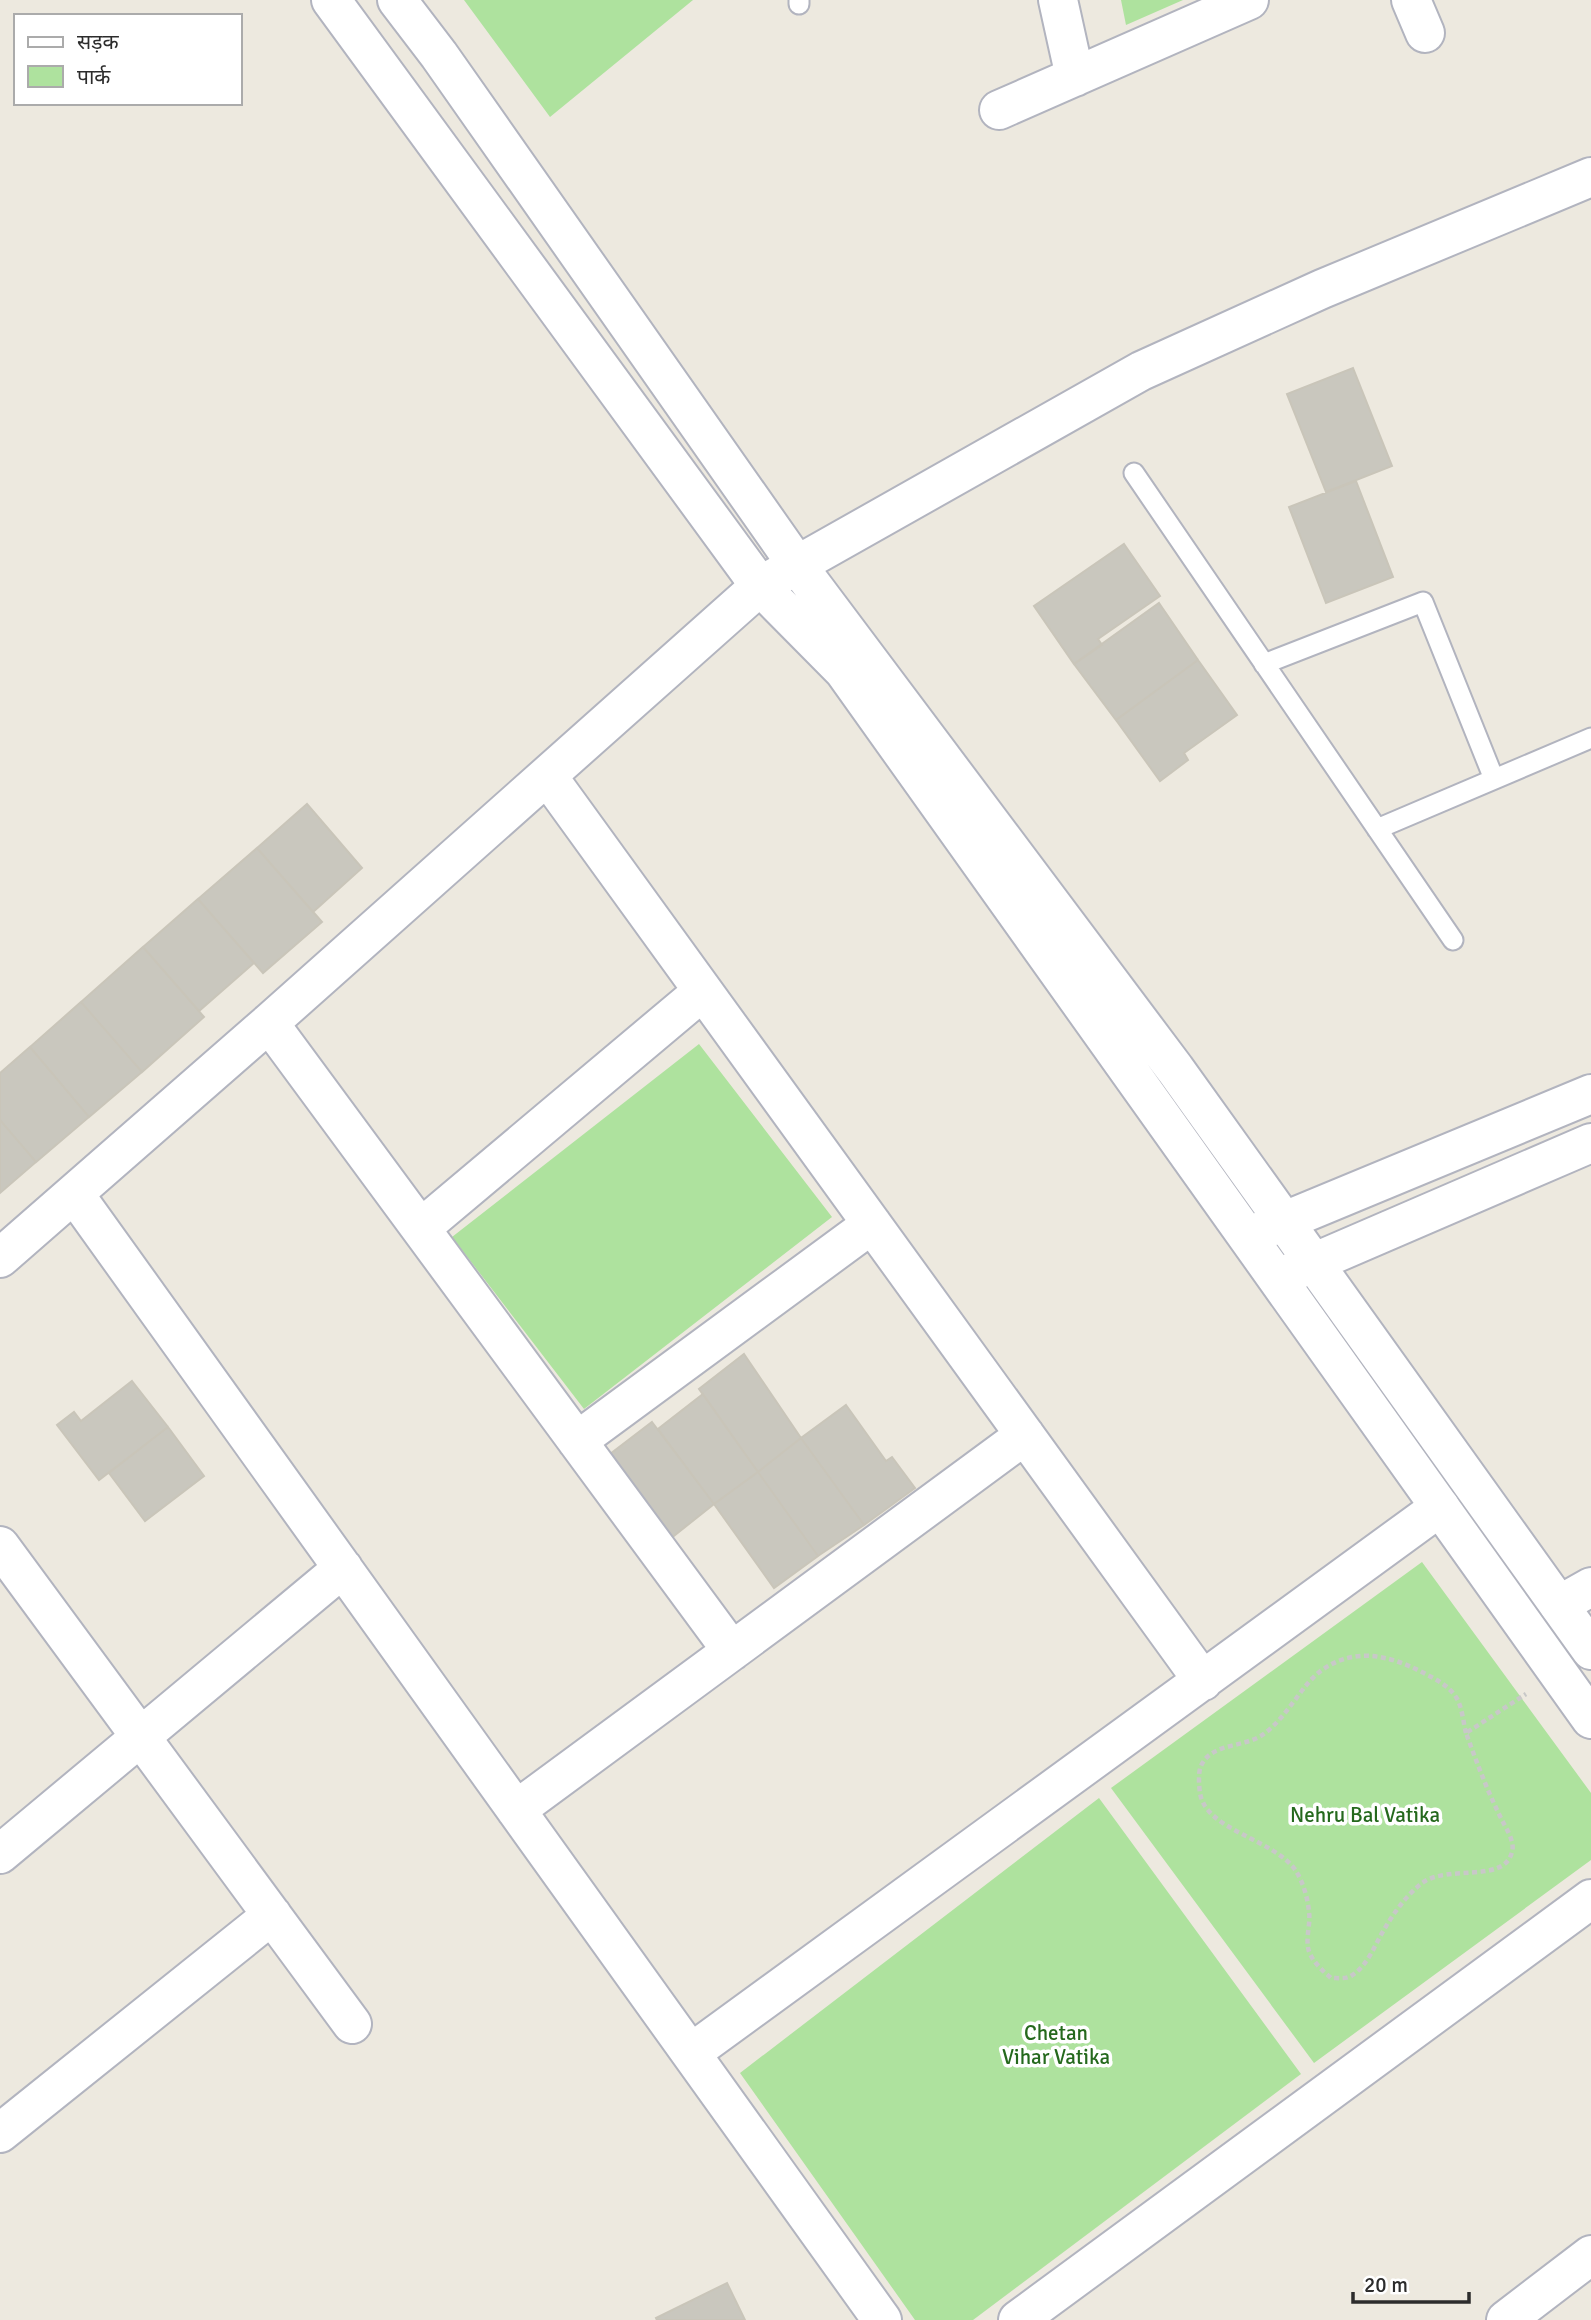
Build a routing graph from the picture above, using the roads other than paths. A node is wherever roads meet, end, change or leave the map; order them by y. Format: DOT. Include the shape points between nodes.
graph roads {
  1 [pos="331,0"];
  2 [pos="397,0"];
  3 [pos="1058,0"];
  4 [pos="1249,0"];
  5 [pos="1075,77"];
  6 [pos="999,110"];
  7 [pos="1591,177"];
  8 [pos="1134,473"];
  9 [pos="797,565"];
  10 [pos="760,586"];
  11 [pos="1264,664"];
  12 [pos="1591,738"];
  13 [pos="548,777"];
  14 [pos="1494,779"];
  15 [pos="1377,830"];
  16 [pos="1453,940"];
  17 [pos="703,991"];
  18 [pos="270,1023"];
  19 [pos="1591,1094"];
  20 [pos="1591,1143"];
  21 [pos="75,1195"];
  22 [pos="1284,1221"];
  23 [pos="872,1224"];
  24 [pos="421,1228"];
  25 [pos="1249,1237"];
  26 [pos="0,1258"];
  27 [pos="1314,1262"];
  28 [pos="1278,1279"];
  29 [pos="1025,1435"];
  30 [pos="577,1441"];
  31 [pos="1440,1507"];
  32 [pos="0,1546"];
  33 [pos="343,1568"];
  34 [pos="1575,1596"];
  35 [pos="1591,1650"];
  36 [pos="732,1651"];
  37 [pos="1203,1681"];
  38 [pos="1591,1718"];
  39 [pos="141,1737"];
  40 [pos="516,1810"];
  41 [pos="0,1854"];
  42 [pos="1591,1899"];
  43 [pos="272,1915"];
  44 [pos="352,2024"];
  45 [pos="691,2053"];
  46 [pos="0,2133"];
  47 [pos="1591,2255"];
  48 [pos="1030,2317"];
  49 [pos="882,2320"];
  50 [pos="1506,2320"];
  1 -- 10 [label="street"];
  2 -- 9 [label="street"];
  3 -- 5 [label="street"];
  4 -- 5 [label="street"];
  5 -- 6 [label="street"];
  7 -- 9 [label="street" via="1322,289 1141,371"];
  8 -- 11 [label="lane"];
  9 -- 10 [label="street"];
  9 -- 22 [label="street"];
  10 -- 13 [label="street"];
  10 -- 25 [label="street" via="844,671"];
  11 -- 14 [label="lane" via="1423,602"];
  11 -- 15 [label="lane"];
  12 -- 14 [label="lane"];
  13 -- 17 [label="street"];
  13 -- 18 [label="street"];
  14 -- 15 [label="lane"];
  15 -- 16 [label="lane"];
  17 -- 23 [label="street"];
  17 -- 24 [label="street"];
  18 -- 21 [label="street"];
  18 -- 24 [label="street"];
  19 -- 22 [label="street"];
  20 -- 27 [label="street"];
  21 -- 26 [label="street"];
  21 -- 33 [label="street"];
  22 -- 25 [label="street"];
  22 -- 27 [label="street"];
  23 -- 29 [label="street"];
  23 -- 30 [label="street"];
  24 -- 30 [label="street"];
  25 -- 28 [label="street"];
  27 -- 28 [label="street"];
  27 -- 34 [label="street"];
  28 -- 31 [label="street"];
  29 -- 36 [label="street"];
  29 -- 37 [label="street"];
  30 -- 36 [label="street"];
  31 -- 37 [label="street"];
  31 -- 38 [label="street"];
  32 -- 39 [label="street"];
  33 -- 39 [label="street"];
  33 -- 40 [label="street"];
  34 -- 35 [label="street"];
  36 -- 40 [label="street"];
  37 -- 45 [label="street"];
  39 -- 41 [label="street"];
  39 -- 43 [label="street"];
  40 -- 45 [label="street"];
  42 -- 48 [label="street"];
  43 -- 44 [label="street"];
  43 -- 46 [label="street"];
  45 -- 49 [label="street"];
  47 -- 50 [label="street"];
}
